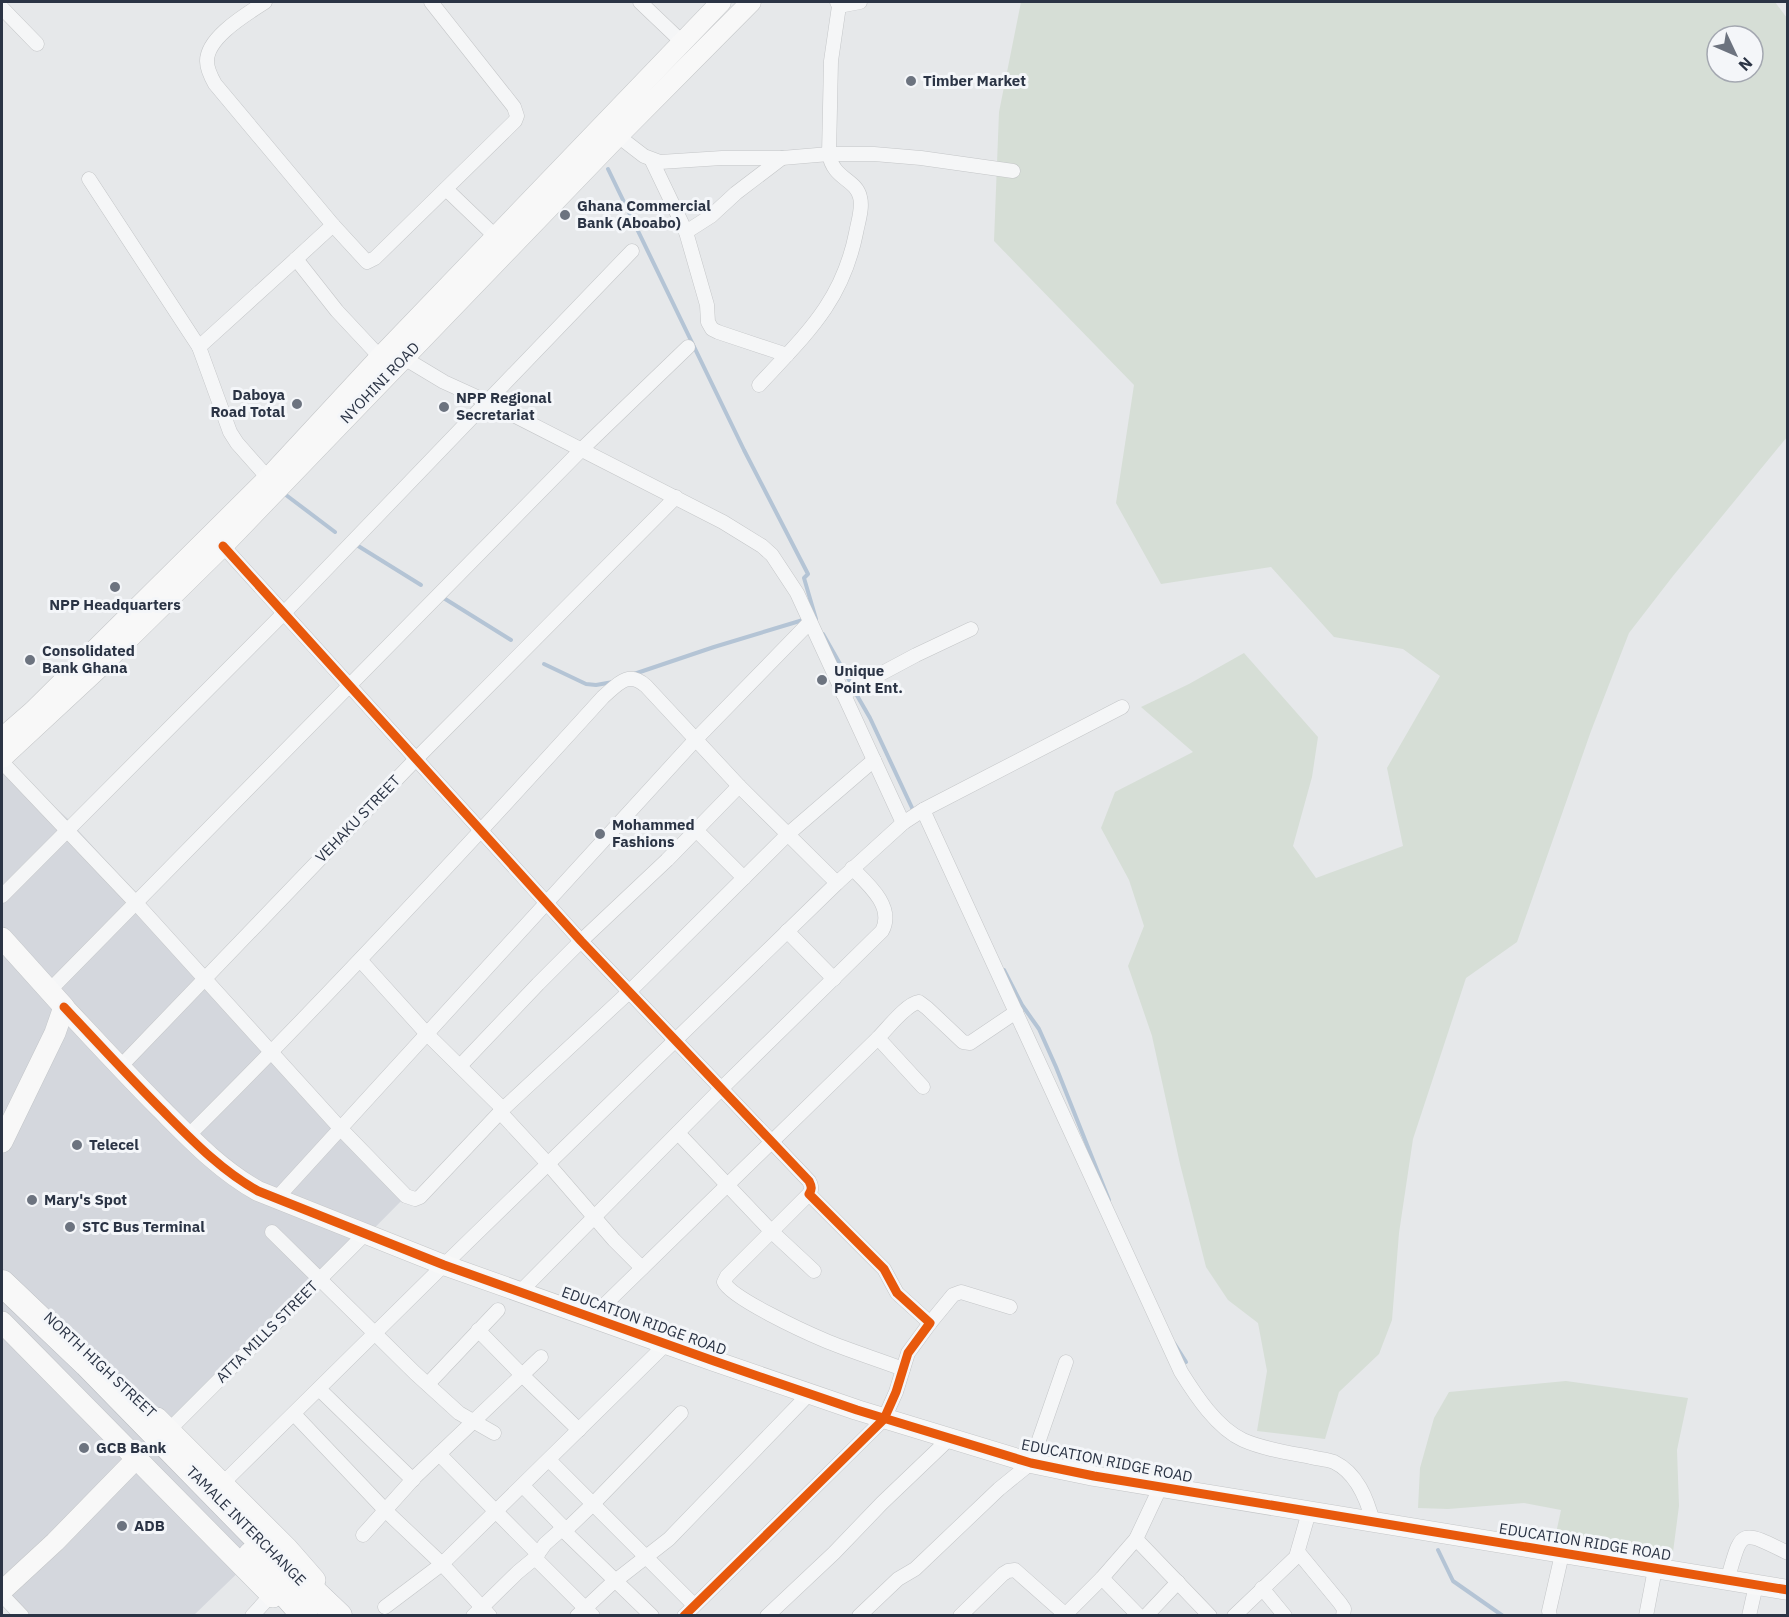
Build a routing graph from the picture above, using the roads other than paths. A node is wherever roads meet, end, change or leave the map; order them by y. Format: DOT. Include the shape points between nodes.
graph roads {
  1 [pos="265,2"];
  2 [pos="431,2"];
  3 [pos="640,2"];
  4 [pos="721,2"];
  5 [pos="752,2"];
  6 [pos="860,2"];
  7 [pos="838,4"];
  8 [pos="2,8"];
  9 [pos="682,42"];
  10 [pos="37,44"];
  11 [pos="618,136"];
  12 [pos="829,154"];
  13 [pos="782,158"];
  14 [pos="652,160"];
  15 [pos="1013,171"];
  16 [pos="89,179"];
  17 [pos="446,189"];
  18 [pos="333,225"];
  19 [pos="686,232"];
  20 [pos="495,236"];
  21 [pos="632,251"];
  22 [pos="296,259"];
  23 [pos="199,346"];
  24 [pos="688,347"];
  25 [pos="787,355"];
  26 [pos="380,357"];
  27 [pos="404,358"];
  28 [pos="759,385"];
  29 [pos="488,402"];
  30 [pos="582,449"];
  31 [pos="268,478"];
  32 [pos="676,497"];
  33 [pos="223,546"];
  34 [pos="284,613"];
  35 [pos="810,622"];
  36 [pos="971,629"];
  37 [pos="349,684"];
  38 [pos="843,694"];
  39 [pos="1122,707"];
  40 [pos="2,738"];
  41 [pos="696,739"];
  42 [pos="417,758"];
  43 [pos="2,760"];
  44 [pos="874,760"];
  45 [pos="739,786"];
  46 [pos="923,810"];
  47 [pos="903,823"];
  48 [pos="67,830"];
  49 [pos="696,830"];
  50 [pos="482,831"];
  51 [pos="787,835"];
  52 [pos="852,868"];
  53 [pos="744,878"];
  54 [pos="837,884"];
  55 [pos="2,896"];
  56 [pos="136,903"];
  57 [pos="546,903"];
  58 [pos="788,931"];
  59 [pos="2,938"];
  60 [pos="581,941"];
  61 [pos="361,961"];
  62 [pos="204,978"];
  63 [pos="834,979"];
  64 [pos="49,991"];
  65 [pos="629,992"];
  66 [pos="64,1007"];
  67 [pos="1016,1012"];
  68 [pos="427,1034"];
  69 [pos="878,1038"];
  70 [pos="675,1040"];
  71 [pos="271,1053"];
  72 [pos="460,1066"];
  73 [pos="120,1067"];
  74 [pos="923,1087"];
  75 [pos="721,1089"];
  76 [pos="502,1111"];
  77 [pos="340,1128"];
  78 [pos="678,1133"];
  79 [pos="188,1136"];
  80 [pos="2,1142"];
  81 [pos="770,1142"];
  82 [pos="549,1164"];
  83 [pos="728,1184"];
  84 [pos="809,1194"];
  85 [pos="276,1199"];
  86 [pos="596,1217"];
  87 [pos="771,1231"];
  88 [pos="272,1232"];
  89 [pos="365,1234"];
  90 [pos="444,1265"];
  91 [pos="642,1268"];
  92 [pos="814,1271"];
  93 [pos="2,1274"];
  94 [pos="319,1279"];
  95 [pos="2,1283"];
  96 [pos="520,1292"];
  97 [pos="2,1304"];
  98 [pos="1010,1307"];
  99 [pos="498,1310"];
  100 [pos="591,1318"];
  101 [pos="930,1323"];
  102 [pos="478,1330"];
  103 [pos="5,1332"];
  104 [pos="374,1334"];
  105 [pos="666,1344"];
  106 [pos="541,1357"];
  107 [pos="1066,1362"];
  108 [pos="903,1369"];
  109 [pos="82,1370"];
  110 [pos="522,1376"];
  111 [pos="428,1384"];
  112 [pos="319,1389"];
  113 [pos="809,1394"];
  114 [pos="681,1413"];
  115 [pos="294,1414"];
  116 [pos="884,1419"];
  117 [pos="473,1422"];
  118 [pos="169,1430"];
  119 [pos="579,1431"];
  120 [pos="494,1433"];
  121 [pos="949,1439"];
  122 [pos="439,1454"];
  123 [pos="136,1459"];
  124 [pos="549,1460"];
  125 [pos="1031,1463"];
  126 [pos="412,1480"];
  127 [pos="223,1483"];
  128 [pos="523,1486"];
  129 [pos="1160,1488"];
  130 [pos="593,1504"];
  131 [pos="386,1511"];
  132 [pos="497,1511"];
  133 [pos="1309,1512"];
  134 [pos="1372,1522"];
  135 [pos="563,1529"];
  136 [pos="363,1535"];
  137 [pos="1136,1539"];
  138 [pos="1298,1552"];
  139 [pos="1788,1553"];
  140 [pos="1562,1554"];
  141 [pos="537,1556"];
  142 [pos="645,1556"];
  143 [pos="442,1564"];
  144 [pos="1656,1569"];
  145 [pos="1102,1578"];
  146 [pos="616,1580"];
  147 [pos="1727,1581"];
  148 [pos="1178,1582"];
  149 [pos="1756,1585"];
  150 [pos="1262,1588"];
  151 [pos="1788,1590"];
  152 [pos="2,1593"];
  153 [pos="271,1595"];
  154 [pos="694,1605"];
  155 [pos="385,1607"];
  156 [pos="482,1613"];
  157 [pos="585,1613"];
  158 [pos="1065,1615"];
  159 [pos="22,1616"];
  160 [pos="252,1616"];
  161 [pos="293,1616"];
  162 [pos="305,1616"];
  163 [pos="339,1616"];
  164 [pos="344,1616"];
  165 [pos="652,1616"];
  166 [pos="684,1616"];
  167 [pos="767,1616"];
  168 [pos="859,1616"];
  169 [pos="960,1616"];
  170 [pos="1139,1616"];
  171 [pos="1146,1616"];
  172 [pos="1210,1616"];
  173 [pos="1234,1616"];
  174 [pos="1285,1616"];
  175 [pos="1343,1616"];
  176 [pos="1550,1616"];
  177 [pos="1646,1616"];
  178 [pos="1749,1616"];
  1 -- 18 [label="street" via="229,27 209,49 209,73"];
  2 -- 17 [label="street" via="517,111 515,121"];
  3 -- 9 [label="street"];
  4 -- 9 [label="main road, NYOHINI ROAD"];
  5 -- 11 [label="main road, NYOHINI ROAD"];
  6 -- 7 [label="street"];
  7 -- 12 [label="street" via="831,61"];
  8 -- 10 [label="street"];
  9 -- 20 [label="main road, NYOHINI ROAD"];
  11 -- 14 [label="street"];
  11 -- 27 [label="main road, NYOHINI ROAD"];
  12 -- 13 [label="street"];
  12 -- 15 [label="street" via="886,155"];
  12 -- 25 [label="street" via="836,171 860,196 852,251 839,288"];
  13 -- 14 [label="street"];
  13 -- 19 [label="street"];
  14 -- 19 [label="street"];
  16 -- 23 [label="street"];
  17 -- 18 [label="street" via="371,261 362,258"];
  17 -- 20 [label="street"];
  18 -- 22 [label="street"];
  19 -- 25 [label="street" via="712,329"];
  20 -- 26 [label="main road, NYOHINI ROAD"];
  21 -- 29 [label="street"];
  22 -- 23 [label="street"];
  22 -- 26 [label="street"];
  23 -- 31 [label="street" via="230,432"];
  24 -- 30 [label="street"];
  25 -- 28 [label="street"];
  26 -- 31 [label="main road, NYOHINI ROAD"];
  27 -- 29 [label="street"];
  27 -- 33 [label="main road, NYOHINI ROAD"];
  29 -- 30 [label="street"];
  29 -- 34 [label="street"];
  30 -- 32 [label="street"];
  30 -- 37 [label="street"];
  31 -- 40 [label="main road, NYOHINI ROAD"];
  32 -- 35 [label="street" via="744,534 772,555"];
  32 -- 42 [label="street, VEHAKU STREET"];
  33 -- 34 [label="street"];
  33 -- 43 [label="main road, NYOHINI ROAD"];
  34 -- 37 [label="street"];
  34 -- 48 [label="street"];
  35 -- 38 [label="street"];
  35 -- 41 [label="street"];
  36 -- 38 [label="street"];
  37 -- 42 [label="street"];
  37 -- 56 [label="street"];
  38 -- 44 [label="street"];
  39 -- 46 [label="street"];
  41 -- 45 [label="street"];
  41 -- 50 [label="street" via="640,681 626,680 603,697"];
  41 -- 57 [label="street"];
  42 -- 50 [label="street"];
  42 -- 62 [label="street, VEHAKU STREET"];
  43 -- 48 [label="street"];
  44 -- 47 [label="street"];
  44 -- 51 [label="street"];
  45 -- 49 [label="street"];
  45 -- 51 [label="street"];
  46 -- 47 [label="street"];
  46 -- 67 [label="street"];
  47 -- 52 [label="street"];
  48 -- 55 [label="street"];
  48 -- 56 [label="street"];
  49 -- 53 [label="street"];
  49 -- 60 [label="street"];
  50 -- 57 [label="street"];
  50 -- 61 [label="street"];
  51 -- 53 [label="street"];
  51 -- 54 [label="street"];
  52 -- 54 [label="street"];
  52 -- 63 [label="street" via="880,900 886,923"];
  53 -- 65 [label="street"];
  54 -- 58 [label="street"];
  56 -- 62 [label="street"];
  56 -- 64 [label="street"];
  57 -- 60 [label="street"];
  57 -- 68 [label="street"];
  58 -- 63 [label="street"];
  58 -- 70 [label="street"];
  59 -- 64 [label="main road"];
  60 -- 65 [label="street"];
  60 -- 72 [label="street"];
  61 -- 68 [label="street"];
  61 -- 71 [label="street"];
  62 -- 71 [label="street"];
  62 -- 73 [label="street, VEHAKU STREET"];
  63 -- 75 [label="street"];
  64 -- 66 [label="main road"];
  65 -- 70 [label="street"];
  65 -- 76 [label="street"];
  66 -- 73 [label="main road, EDUCATION RIDGE ROAD"];
  66 -- 80 [label="main road" via="56,1033"];
  67 -- 69 [label="street" via="970,1043 963,1042 920,1002 914,1003"];
  67 -- 134 [label="street" via="1191,1389 1221,1424 1243,1440 1333,1462 1354,1478 1368,1504"];
  68 -- 72 [label="street"];
  68 -- 77 [label="street"];
  69 -- 74 [label="street"];
  69 -- 81 [label="street"];
  70 -- 75 [label="street"];
  70 -- 82 [label="street"];
  71 -- 77 [label="street"];
  71 -- 79 [label="street"];
  72 -- 76 [label="street"];
  73 -- 79 [label="main road, EDUCATION RIDGE ROAD"];
  75 -- 78 [label="street"];
  75 -- 81 [label="street"];
  76 -- 77 [label="street" via="415,1199 406,1196"];
  76 -- 82 [label="street"];
  77 -- 85 [label="street"];
  78 -- 83 [label="street"];
  78 -- 86 [label="street"];
  79 -- 85 [label="main road, EDUCATION RIDGE ROAD" via="243,1183"];
  81 -- 83 [label="street"];
  81 -- 84 [label="street" via="812,1186"];
  82 -- 86 [label="street"];
  82 -- 90 [label="street"];
  83 -- 87 [label="street"];
  83 -- 91 [label="street"];
  84 -- 87 [label="street"];
  84 -- 101 [label="street" via="884,1269 897,1293"];
  85 -- 89 [label="main road, EDUCATION RIDGE ROAD"];
  86 -- 91 [label="street"];
  86 -- 96 [label="street"];
  87 -- 92 [label="street"];
  87 -- 108 [label="street" via="727,1276 726,1287 824,1340"];
  88 -- 94 [label="street"];
  89 -- 90 [label="main road, EDUCATION RIDGE ROAD"];
  89 -- 94 [label="street, ATTA MILLS STREET"];
  90 -- 96 [label="main road, EDUCATION RIDGE ROAD"];
  90 -- 104 [label="street"];
  91 -- 100 [label="street"];
  93 -- 118 [label="main road, NORTH HIGH STREET"];
  94 -- 104 [label="street"];
  94 -- 118 [label="street, ATTA MILLS STREET"];
  95 -- 109 [label="highway, TAMALE INTERCHANGE"];
  96 -- 100 [label="main road, EDUCATION RIDGE ROAD"];
  97 -- 109 [label="highway, TAMALE INTERCHANGE"];
  98 -- 101 [label="street" via="961,1292 951,1297"];
  99 -- 102 [label="street"];
  100 -- 105 [label="main road, EDUCATION RIDGE ROAD"];
  101 -- 108 [label="street" via="908,1353"];
  102 -- 110 [label="street"];
  102 -- 111 [label="street"];
  103 -- 123 [label="main road"];
  104 -- 111 [label="street"];
  104 -- 112 [label="street"];
  105 -- 113 [label="main road, EDUCATION RIDGE ROAD"];
  105 -- 119 [label="street"];
  106 -- 110 [label="street"];
  107 -- 125 [label="street"];
  108 -- 116 [label="street"];
  109 -- 162 [label="highway, TAMALE INTERCHANGE"];
  109 -- 163 [label="highway, TAMALE INTERCHANGE"];
  110 -- 117 [label="street"];
  110 -- 119 [label="street"];
  111 -- 117 [label="street"];
  112 -- 115 [label="street"];
  112 -- 126 [label="street"];
  113 -- 116 [label="main road, EDUCATION RIDGE ROAD"];
  113 -- 142 [label="street" via="669,1539"];
  114 -- 130 [label="street"];
  115 -- 127 [label="street"];
  115 -- 131 [label="street"];
  116 -- 121 [label="main road, EDUCATION RIDGE ROAD"];
  116 -- 154 [label="street"];
  117 -- 120 [label="street"];
  117 -- 122 [label="street"];
  118 -- 127 [label="main road, NORTH HIGH STREET"];
  119 -- 124 [label="street"];
  121 -- 125 [label="main road, EDUCATION RIDGE ROAD"];
  121 -- 167 [label="street"];
  122 -- 126 [label="street"];
  122 -- 132 [label="street"];
  123 -- 152 [label="main road"];
  123 -- 153 [label="main road"];
  124 -- 128 [label="street"];
  124 -- 130 [label="street"];
  125 -- 129 [label="main road, EDUCATION RIDGE ROAD"];
  125 -- 168 [label="street"];
  126 -- 131 [label="street"];
  127 -- 164 [label="main road, NORTH HIGH STREET" via="288,1548"];
  128 -- 132 [label="street"];
  128 -- 135 [label="street"];
  129 -- 133 [label="main road, EDUCATION RIDGE ROAD"];
  129 -- 137 [label="street"];
  130 -- 135 [label="street"];
  130 -- 142 [label="street"];
  131 -- 136 [label="street"];
  131 -- 143 [label="street"];
  132 -- 141 [label="street"];
  132 -- 143 [label="street"];
  133 -- 134 [label="main road, EDUCATION RIDGE ROAD"];
  133 -- 138 [label="street"];
  134 -- 140 [label="main road, EDUCATION RIDGE ROAD"];
  135 -- 141 [label="street"];
  135 -- 146 [label="street"];
  137 -- 145 [label="street"];
  137 -- 148 [label="street"];
  138 -- 150 [label="street"];
  138 -- 175 [label="street" via="1340,1603"];
  139 -- 147 [label="street" via="1758,1538 1742,1539"];
  140 -- 144 [label="main road, EDUCATION RIDGE ROAD"];
  140 -- 176 [label="street"];
  141 -- 156 [label="street"];
  141 -- 157 [label="street"];
  142 -- 146 [label="street"];
  142 -- 154 [label="street"];
  143 -- 155 [label="street"];
  143 -- 156 [label="street"];
  144 -- 147 [label="main road, EDUCATION RIDGE ROAD"];
  144 -- 177 [label="street"];
  145 -- 158 [label="street"];
  145 -- 170 [label="street"];
  146 -- 157 [label="street"];
  146 -- 165 [label="street"];
  147 -- 149 [label="main road, EDUCATION RIDGE ROAD"];
  148 -- 171 [label="street"];
  148 -- 172 [label="street"];
  149 -- 151 [label="main road, EDUCATION RIDGE ROAD"];
  149 -- 178 [label="street"];
  150 -- 173 [label="street"];
  150 -- 174 [label="street"];
  152 -- 159 [label="street"];
  153 -- 160 [label="street"];
  153 -- 161 [label="main road"];
  154 -- 166 [label="street"];
  158 -- 169 [label="street" via="1012,1570"];
}
